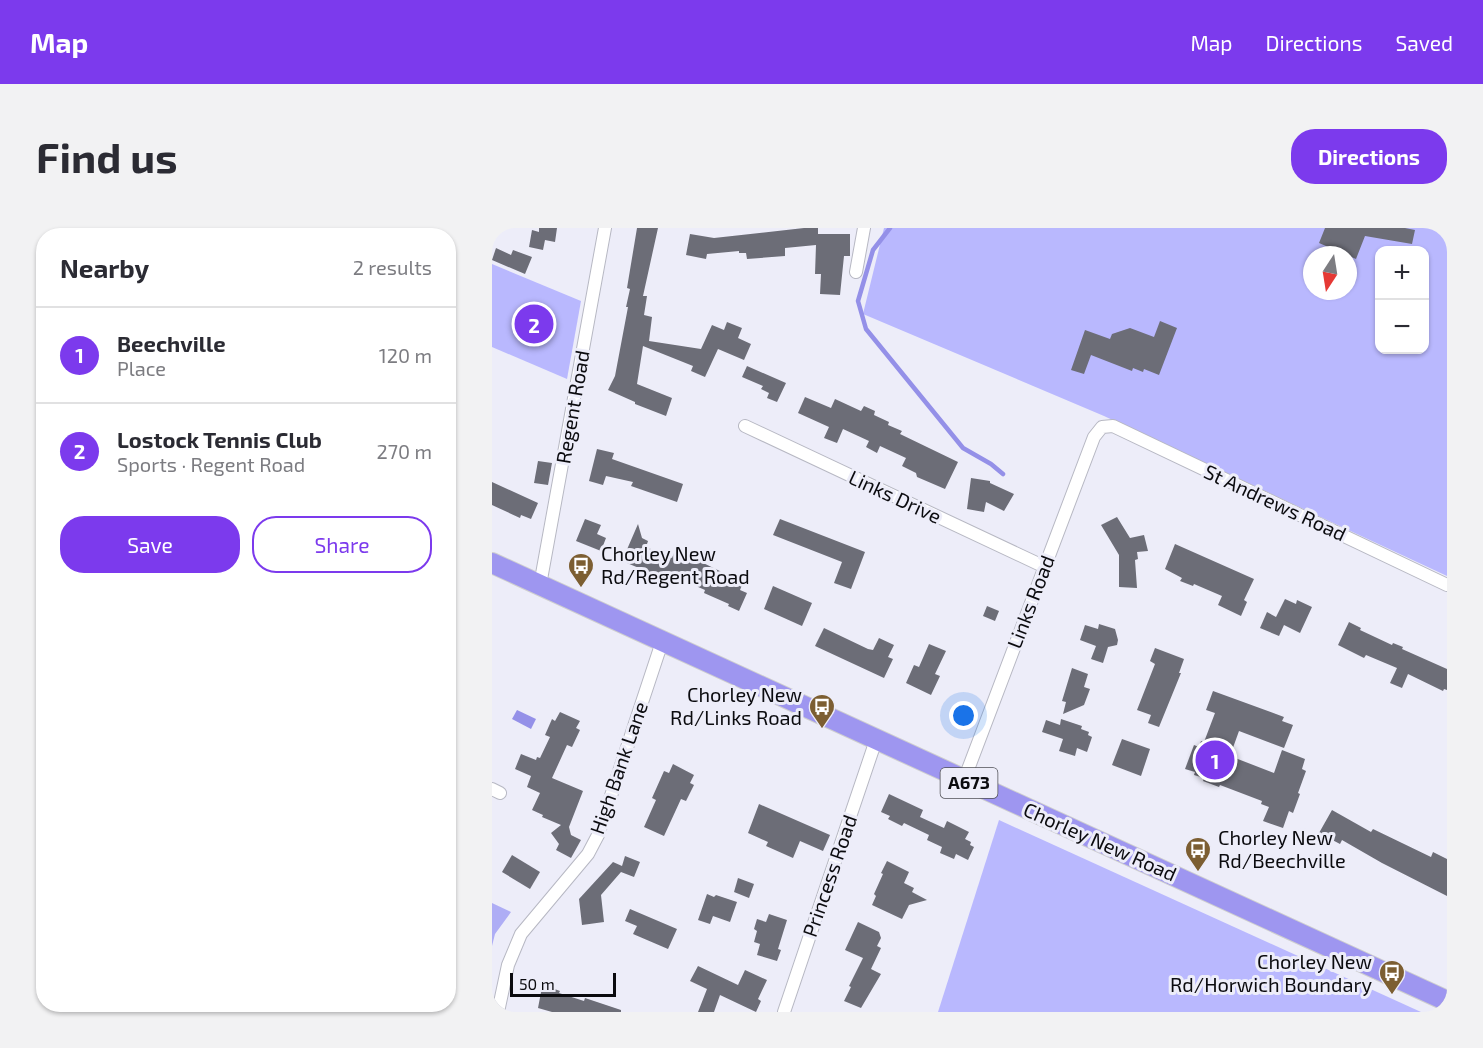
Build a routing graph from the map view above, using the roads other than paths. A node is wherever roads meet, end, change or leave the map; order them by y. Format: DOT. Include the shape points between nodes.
graph roads {
  1 [pos="605,228"];
  2 [pos="864,228"];
  3 [pos="856,272"];
  4 [pos="745,426"];
  5 [pos="1102,427"];
  6 [pos="492,563"];
  7 [pos="1045,567"];
  8 [pos="540,585"];
  9 [pos="1447,585"];
  10 [pos="662,642"];
  11 [pos="876,740"];
  12 [pos="964,780"];
  13 [pos="1447,1001"];
  14 [pos="498,1012"];
  15 [pos="784,1012"];
  1 -- 8 [label="street, Regent Road"];
  2 -- 3 [label="street"];
  4 -- 7 [label="street, Links Drive"];
  5 -- 7 [label="street, Links Road" via="1094,437"];
  5 -- 9 [label="street, St Andrews Road" via="1113,426"];
  6 -- 8 [label="highway, Chorley New Road / A673"];
  7 -- 12 [label="street, Links Road"];
  8 -- 10 [label="highway, Chorley New Road / A673"];
  10 -- 11 [label="highway, Chorley New Road / A673"];
  10 -- 14 [label="street, High Bank Lane" via="598,835 588,854 521,934 508,965"];
  11 -- 12 [label="highway, Chorley New Road / A673"];
  11 -- 15 [label="street, Princess Road"];
  12 -- 13 [label="highway, Chorley New Road / A673"];
}
